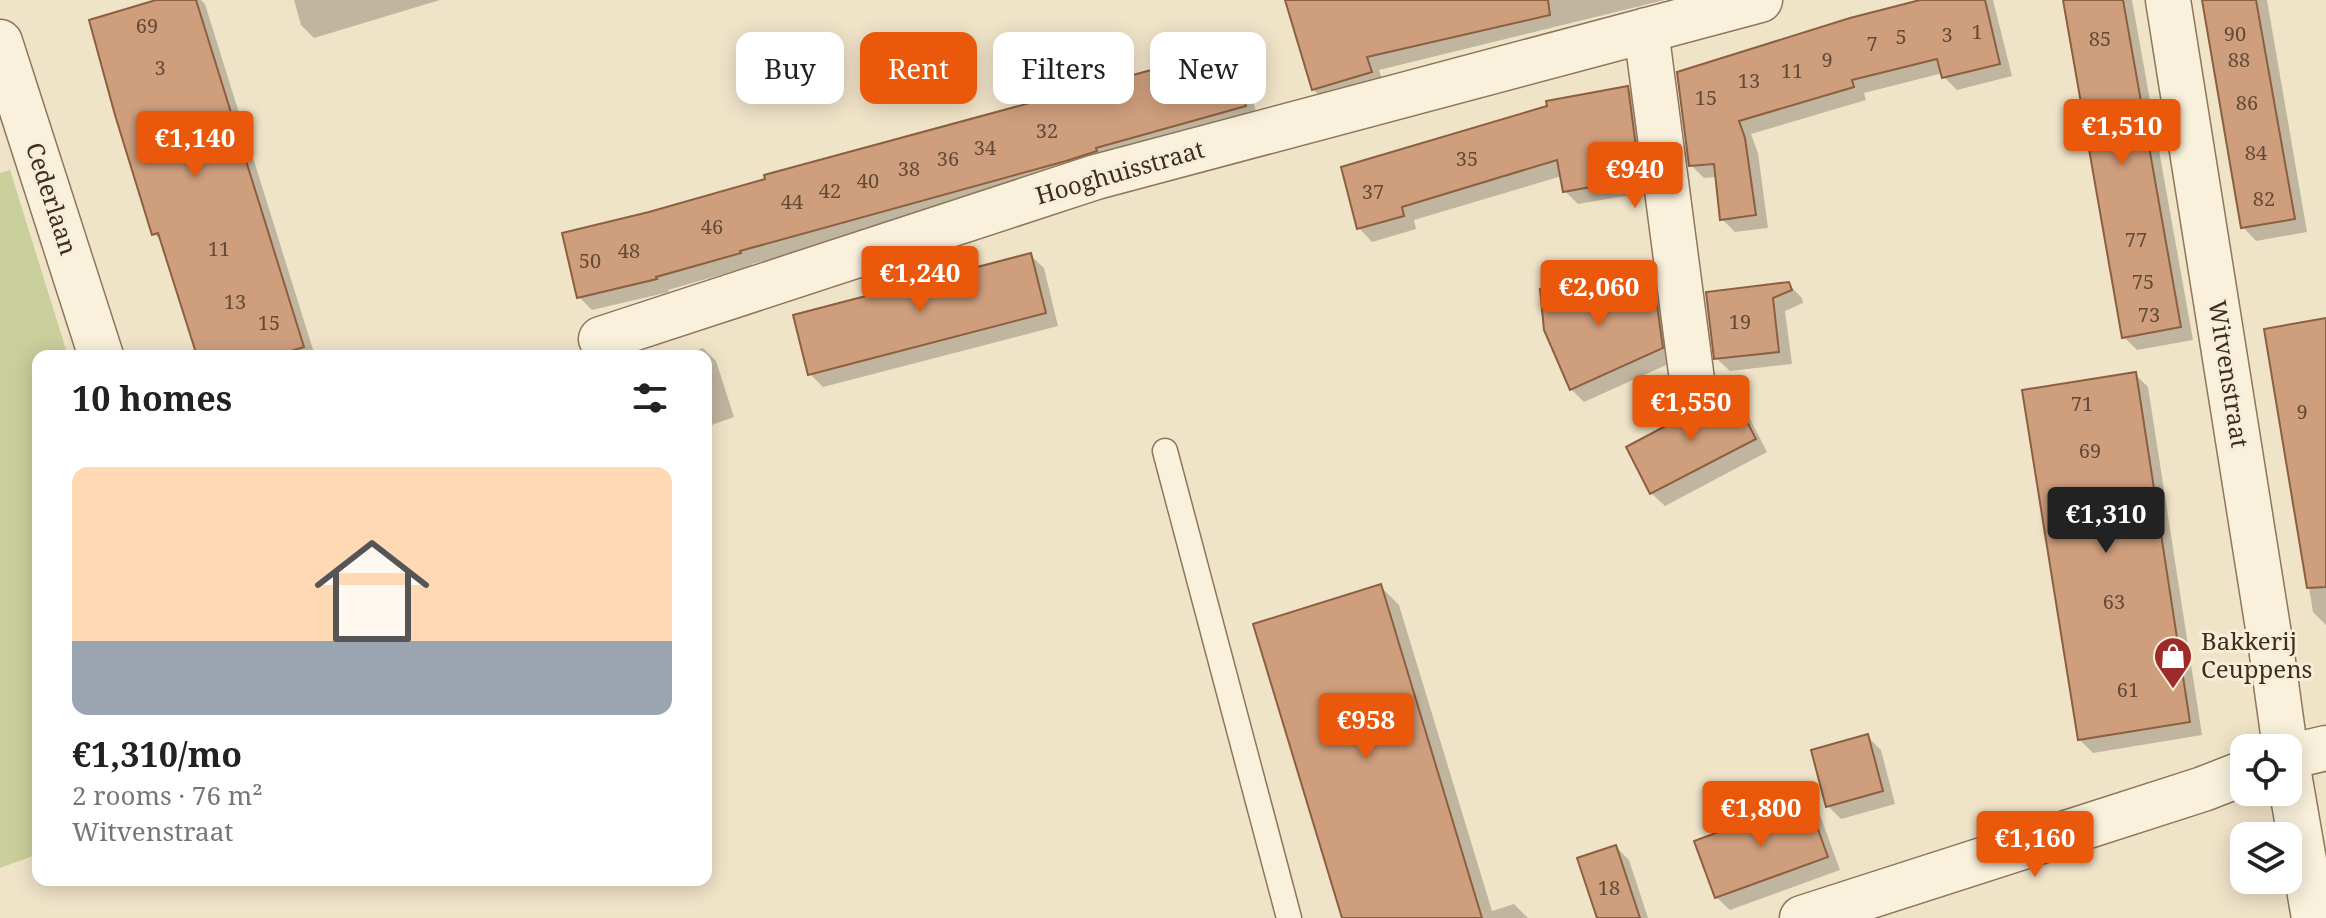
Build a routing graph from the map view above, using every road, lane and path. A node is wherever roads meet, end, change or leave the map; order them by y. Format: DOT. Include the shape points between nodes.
graph roads {
  1 [pos="1760,0"];
  2 [pos="2168,0"];
  3 [pos="1646,30"];
  4 [pos="0,42"];
  5 [pos="601,339"];
  6 [pos="99,350"];
  7 [pos="1692,380"];
  8 [pos="1165,451"];
  9 [pos="2283,734"];
  10 [pos="2326,748"];
  11 [pos="2302,754"];
  12 [pos="2230,778"];
  13 [pos="2295,806"];
  14 [pos="1289,918"];
  15 [pos="1802,918"];
  16 [pos="2314,918"];
  1 -- 3 [label="street, Hooghuisstraat"];
  2 -- 9 [label="street, Witvenstraat"];
  3 -- 5 [label="street, Hooghuisstraat" via="1096,177"];
  3 -- 7 [label="street"];
  4 -- 6 [label="street, Cederlaan"];
  8 -- 14 [label="lane"];
  10 -- 11 [label="street"];
  12 -- 15 [label="street"];
  13 -- 16 [label="street"];
}
